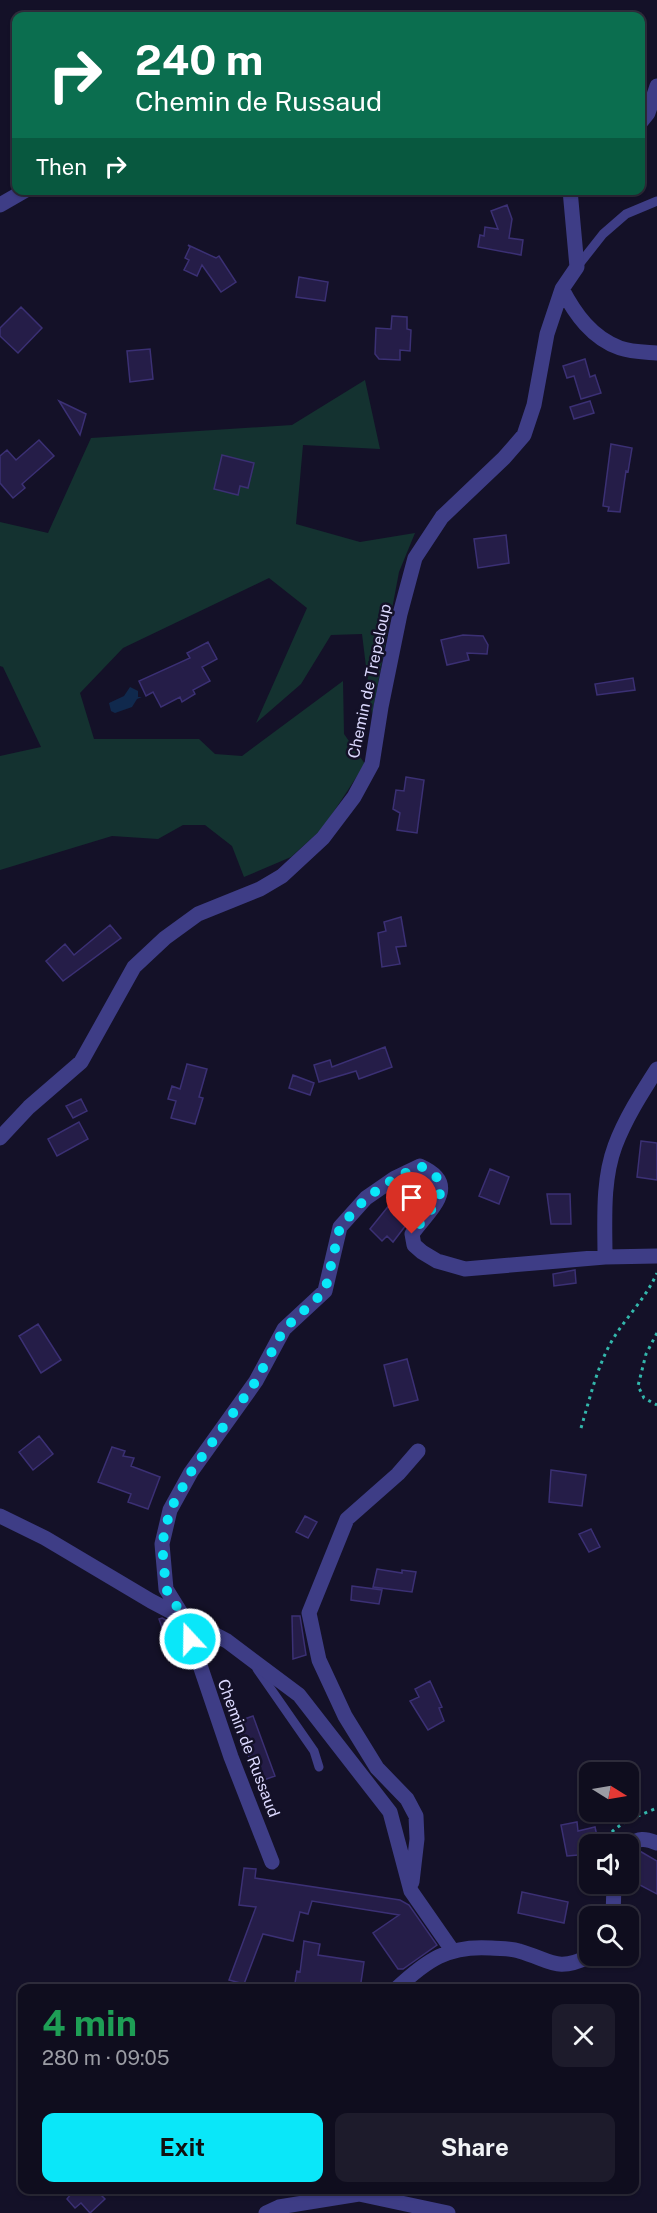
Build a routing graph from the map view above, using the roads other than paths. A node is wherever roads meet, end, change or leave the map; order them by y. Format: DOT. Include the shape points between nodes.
graph roads {
  1 [pos="657,86"];
  2 [pos="645,117"];
  3 [pos="18,195"];
  4 [pos="570,195"];
  5 [pos="657,201"];
  6 [pos="0,206"];
  7 [pos="577,267"];
  8 [pos="562,289"];
  9 [pos="657,353"];
  10 [pos="657,1069"];
  11 [pos="0,1138"];
  12 [pos="657,1256"];
  13 [pos="605,1257"];
  14 [pos="418,1451"];
  15 [pos="0,1516"];
  16 [pos="184,1618"];
  17 [pos="247,1655"];
  18 [pos="318,1767"];
  19 [pos="639,1839"];
  20 [pos="657,1843"];
  21 [pos="272,1862"];
  22 [pos="411,1891"];
  23 [pos="452,1950"];
  24 [pos="579,1960"];
  25 [pos="402,1984"];
  26 [pos="348,2194"];
  27 [pos="367,2194"];
  28 [pos="266,2213"];
  29 [pos="447,2213"];
  1 -- 2 [label="street"];
  3 -- 6 [label="street"];
  4 -- 7 [label="street"];
  5 -- 7 [label="lane" via="626,214 603,234"];
  7 -- 8 [label="street, Chemin de Trepeloup"];
  8 -- 9 [label="street" via="576,315 598,337 620,349"];
  8 -- 11 [label="street, Chemin de Trepeloup" via="547,334 534,405 524,435 442,517 415,558 400,614 372,764 340,818 282,876 198,914 134,967 81,1062"];
  10 -- 13 [label="street" via="614,1148 606,1196"];
  12 -- 13 [label="street"];
  13 -- 16 [label="street, Chemin de Russaud" via="465,1269 436,1261 414,1245 412,1234 440,1199 441,1185 433,1172 420,1166 366,1198 340,1227 325,1291 284,1329 256,1381 191,1472 170,1510 162,1544 166,1589"];
  14 -- 22 [label="street" via="347,1519 309,1613 319,1660 345,1716 377,1768 407,1799 416,1816"];
  15 -- 16 [label="street"];
  16 -- 17 [label="street"];
  16 -- 21 [label="street, Chemin de Russaud"];
  17 -- 18 [label="lane" via="314,1751"];
  17 -- 22 [label="street" via="299,1695 390,1812"];
  19 -- 20 [label="street"];
  22 -- 23 [label="street"];
  23 -- 24 [label="street" via="518,1950 560,1966"];
  23 -- 25 [label="street"];
  26 -- 28 [label="street"];
  27 -- 29 [label="street"];
}
